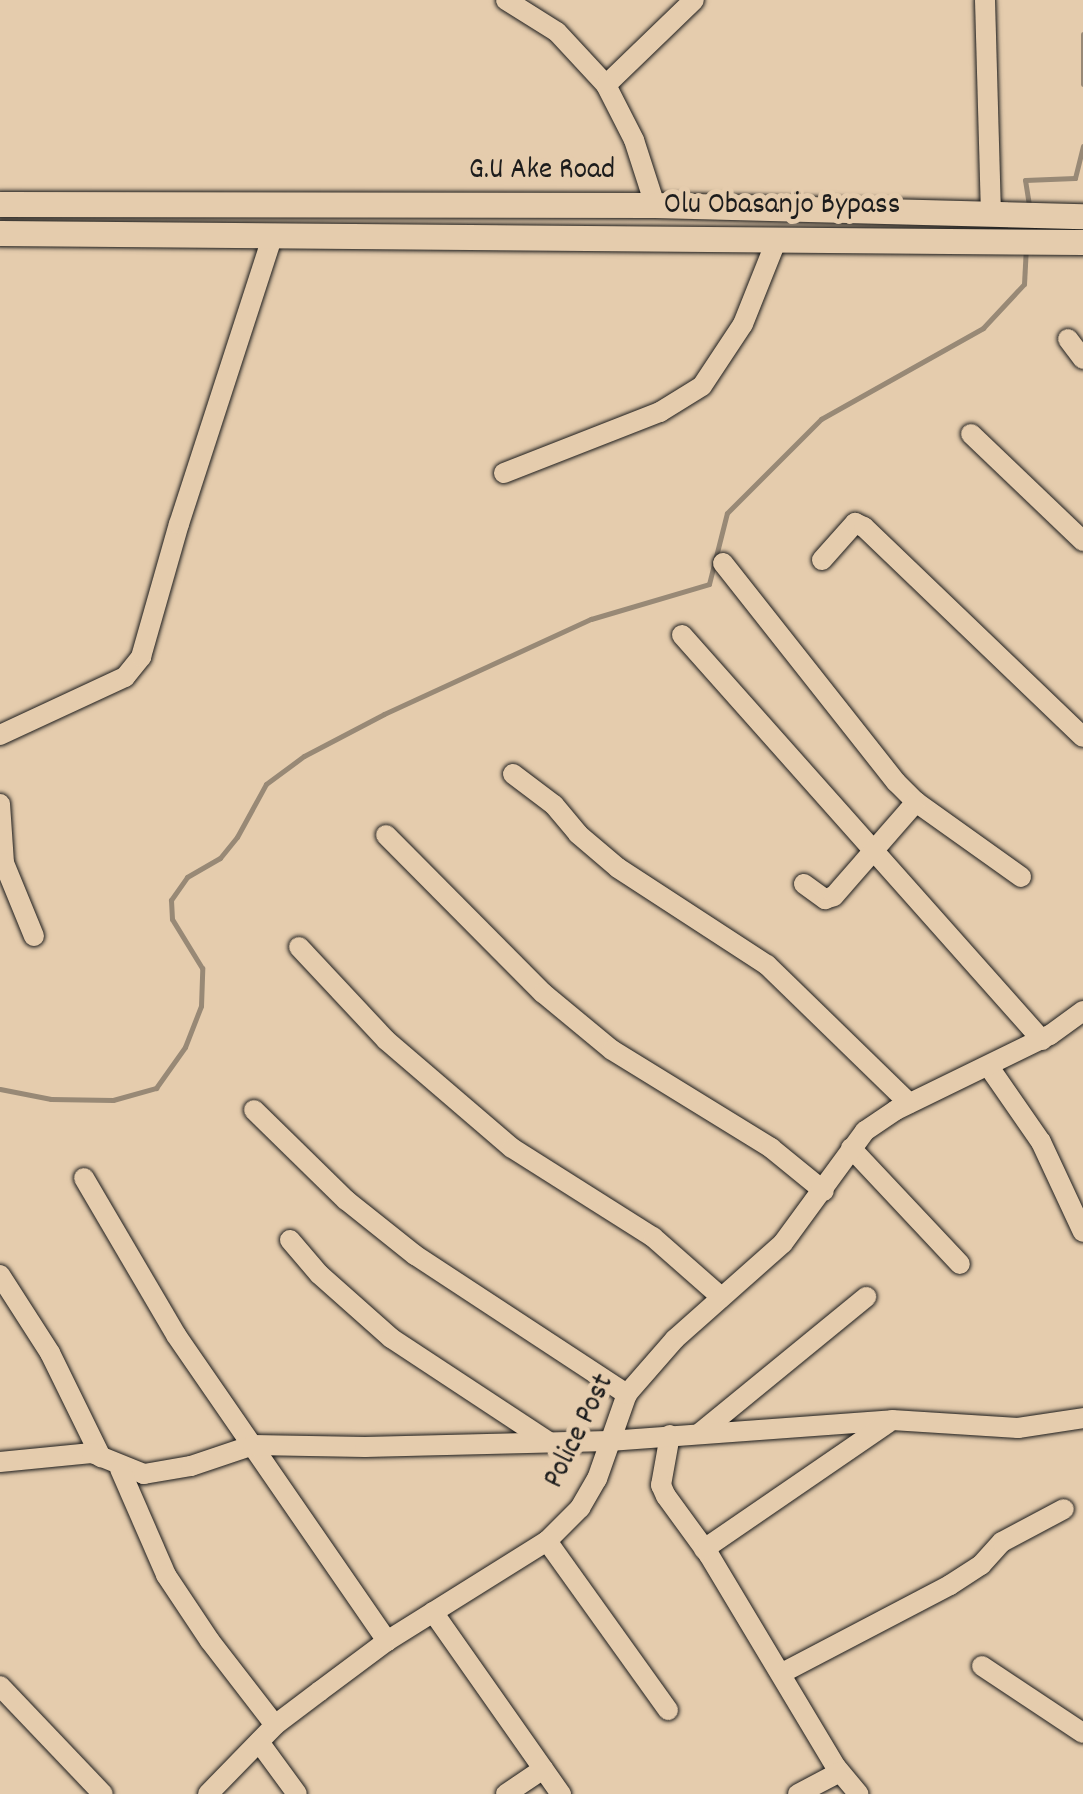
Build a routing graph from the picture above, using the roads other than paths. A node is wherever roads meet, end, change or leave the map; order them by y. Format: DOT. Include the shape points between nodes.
graph roads {
  1 [pos="506,0"];
  2 [pos="694,0"];
  3 [pos="985,0"];
  4 [pos="606,85"];
  5 [pos="0,204"];
  6 [pos="656,205"];
  7 [pos="991,213"];
  8 [pos="1083,216"];
  9 [pos="0,233"];
  10 [pos="274,236"];
  11 [pos="777,240"];
  12 [pos="1083,242"];
  13 [pos="1068,339"];
  14 [pos="1083,359"];
  15 [pos="971,434"];
  16 [pos="504,472"];
  17 [pos="1083,542"];
  18 [pos="822,560"];
  19 [pos="722,563"];
  20 [pos="682,635"];
  21 [pos="0,735"];
  22 [pos="1083,737"];
  23 [pos="513,774"];
  24 [pos="916,802"];
  25 [pos="0,804"];
  26 [pos="386,835"];
  27 [pos="873,852"];
  28 [pos="1021,877"];
  29 [pos="804,884"];
  30 [pos="34,936"];
  31 [pos="299,947"];
  32 [pos="1083,1011"];
  33 [pos="1042,1040"];
  34 [pos="989,1067"];
  35 [pos="909,1103"];
  36 [pos="254,1110"];
  37 [pos="851,1148"];
  38 [pos="84,1178"];
  39 [pos="824,1191"];
  40 [pos="1083,1232"];
  41 [pos="290,1240"];
  42 [pos="960,1264"];
  43 [pos="0,1276"];
  44 [pos="866,1296"];
  45 [pos="721,1297"];
  46 [pos="627,1394"];
  47 [pos="1083,1418"];
  48 [pos="892,1420"];
  49 [pos="700,1434"];
  50 [pos="670,1436"];
  51 [pos="547,1441"];
  52 [pos="609,1441"];
  53 [pos="254,1445"];
  54 [pos="101,1456"];
  55 [pos="0,1462"];
  56 [pos="120,1468"];
  57 [pos="1064,1510"];
  58 [pos="548,1541"];
  59 [pos="704,1549"];
  60 [pos="433,1612"];
  61 [pos="387,1641"];
  62 [pos="982,1666"];
  63 [pos="782,1672"];
  64 [pos="0,1686"];
  65 [pos="668,1710"];
  66 [pos="275,1725"];
  67 [pos="1083,1733"];
  68 [pos="259,1742"];
  69 [pos="543,1768"];
  70 [pos="840,1772"];
  71 [pos="103,1794"];
  72 [pos="208,1794"];
  73 [pos="297,1794"];
  74 [pos="506,1794"];
  75 [pos="561,1794"];
  76 [pos="798,1794"];
  77 [pos="859,1794"];
  1 -- 4 [label="street" via="557,32"];
  2 -- 4 [label="street"];
  3 -- 7 [label="street"];
  4 -- 6 [label="street"];
  5 -- 6 [label="main road, G.U Ake Road"];
  6 -- 7 [label="main road, G.U Ake Road"];
  7 -- 8 [label="main road, G.U Ake Road"];
  9 -- 10 [label="main road, Olu Obasanjo Bypass"];
  10 -- 11 [label="main road, Olu Obasanjo Bypass"];
  10 -- 21 [label="street" via="140,656 125,677"];
  11 -- 12 [label="main road, Olu Obasanjo Bypass"];
  11 -- 16 [label="street" via="743,324 702,386 660,412"];
  13 -- 14 [label="street"];
  15 -- 17 [label="street"];
  18 -- 22 [label="street" via="848,528 864,526"];
  19 -- 24 [label="street"];
  20 -- 27 [label="street"];
  23 -- 35 [label="street" via="618,868 768,965"];
  24 -- 27 [label="street"];
  24 -- 28 [label="street"];
  25 -- 30 [label="street" via="4,863"];
  26 -- 39 [label="street" via="543,993 612,1050 771,1148"];
  27 -- 29 [label="street" via="834,896 826,899"];
  27 -- 33 [label="street"];
  31 -- 45 [label="street" via="386,1040 512,1148 653,1237"];
  32 -- 33 [label="street, Police Post"];
  33 -- 34 [label="street, Police Post"];
  34 -- 35 [label="street, Police Post"];
  34 -- 40 [label="street" via="1041,1142"];
  35 -- 37 [label="street, Police Post"];
  36 -- 46 [label="street" via="346,1200 416,1254"];
  37 -- 39 [label="street, Police Post"];
  37 -- 42 [label="street"];
  38 -- 53 [label="street" via="176,1336"];
  39 -- 45 [label="street, Police Post" via="783,1243"];
  41 -- 51 [label="street" via="391,1338"];
  43 -- 54 [label="street" via="50,1353"];
  44 -- 49 [label="street"];
  45 -- 46 [label="street, Police Post"];
  46 -- 52 [label="street, Police Post"];
  47 -- 48 [label="street" via="1018,1428"];
  48 -- 49 [label="street"];
  48 -- 59 [label="street"];
  49 -- 50 [label="street"];
  50 -- 52 [label="street"];
  50 -- 59 [label="street" via="661,1485"];
  51 -- 52 [label="street"];
  51 -- 53 [label="street"];
  52 -- 58 [label="street, Police Post" via="580,1508"];
  53 -- 56 [label="street" via="191,1466 144,1474"];
  53 -- 61 [label="street"];
  54 -- 55 [label="street"];
  54 -- 56 [label="street"];
  56 -- 66 [label="street" via="166,1575"];
  57 -- 63 [label="street" via="1014,1534 950,1584"];
  58 -- 60 [label="street, Police Post"];
  58 -- 65 [label="street"];
  59 -- 63 [label="street"];
  60 -- 61 [label="street, Police Post"];
  60 -- 69 [label="street"];
  61 -- 66 [label="street, Police Post"];
  62 -- 67 [label="street"];
  63 -- 70 [label="street"];
  64 -- 71 [label="street"];
  66 -- 68 [label="street, Police Post"];
  68 -- 72 [label="street, Police Post"];
  68 -- 73 [label="street"];
  69 -- 74 [label="street"];
  69 -- 75 [label="street"];
  70 -- 76 [label="street"];
  70 -- 77 [label="street"];
}
